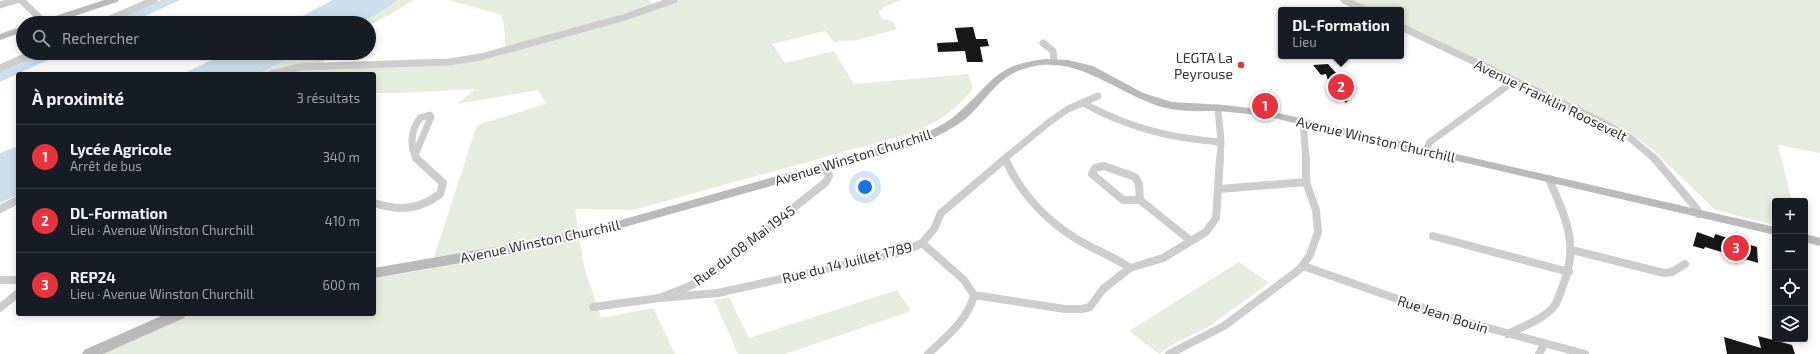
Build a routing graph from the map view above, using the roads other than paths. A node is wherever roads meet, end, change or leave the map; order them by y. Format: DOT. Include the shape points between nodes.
graph roads {
  1 [pos="16,0"];
  2 [pos="22,0"];
  3 [pos="114,0"];
  4 [pos="154,0"];
  5 [pos="674,0"];
  6 [pos="1344,0"];
  7 [pos="0,5"];
  8 [pos="1359,7"];
  9 [pos="37,16"];
  10 [pos="65,16"];
  11 [pos="118,16"];
  12 [pos="1404,28"];
  13 [pos="16,31"];
  14 [pos="0,37"];
  15 [pos="1043,44"];
  16 [pos="18,60"];
  17 [pos="1054,62"];
  18 [pos="0,68"];
  19 [pos="279,72"];
  20 [pos="1514,81"];
  21 [pos="1098,96"];
  22 [pos="1083,103"];
  23 [pos="1218,108"];
  24 [pos="1303,122"];
  25 [pos="1221,142"];
  26 [pos="1425,151"];
  27 [pos="414,155"];
  28 [pos="1005,159"];
  29 [pos="826,167"];
  30 [pos="1548,179"];
  31 [pos="1306,182"];
  32 [pos="1219,189"];
  33 [pos="1140,200"];
  34 [pos="16,201"];
  35 [pos="376,203"];
  36 [pos="0,209"];
  37 [pos="1699,214"];
  38 [pos="1772,230"];
  39 [pos="1432,236"];
  40 [pos="1808,239"];
  41 [pos="1191,241"];
  42 [pos="1820,242"];
  43 [pos="922,243"];
  44 [pos="1572,250"];
  45 [pos="1684,264"];
  46 [pos="1303,266"];
  47 [pos="1130,268"];
  48 [pos="1569,272"];
  49 [pos="376,273"];
  50 [pos="0,280"];
  51 [pos="16,280"];
  52 [pos="16,295"];
  53 [pos="974,295"];
  54 [pos="660,298"];
  55 [pos="593,307"];
  56 [pos="0,308"];
  57 [pos="174,316"];
  58 [pos="1508,334"];
  59 [pos="1545,343"];
  60 [pos="89,354"];
  61 [pos="928,354"];
  62 [pos="1169,354"];
  63 [pos="1539,354"];
  64 [pos="1585,354"];
  1 -- 7 [label="street"];
  2 -- 9 [label="street"];
  3 -- 10 [label="main road"];
  4 -- 11 [label="street"];
  5 -- 19 [label="street" via="470,60 300,67"];
  6 -- 8 [label="street"];
  12 -- 20 [label="street, Avenue Franklin Roosevelt"];
  13 -- 14 [label="main road"];
  15 -- 17 [label="street" via="1052,50"];
  16 -- 18 [label="street"];
  17 -- 23 [label="main road, Avenue Winston Churchill" via="1092,70 1155,102 1182,107"];
  17 -- 29 [label="main road, Avenue Winston Churchill" via="1031,64 1003,74 967,112 937,132 906,144"];
  20 -- 26 [label="street" via="1430,142"];
  20 -- 37 [label="street, Avenue Franklin Roosevelt" via="1629,137 1651,154"];
  21 -- 22 [label="street, Rue du 14 Juillet 1789"];
  22 -- 25 [label="street" via="1106,117 1154,134"];
  22 -- 28 [label="street, Rue du 14 Juillet 1789" via="1060,114"];
  23 -- 24 [label="main road, Avenue Winston Churchill" via="1265,113"];
  23 -- 25 [label="street"];
  24 -- 26 [label="main road, Avenue Winston Churchill"];
  24 -- 31 [label="street"];
  25 -- 32 [label="street"];
  26 -- 30 [label="main road, Avenue Winston Churchill"];
  27 -- 35 [label="street" via="442,183 440,194 424,205 407,209"];
  28 -- 43 [label="street, Rue du 14 Juillet 1789" via="941,213 934,229"];
  28 -- 47 [label="street" via="1021,189 1050,221 1076,239"];
  29 -- 49 [label="main road, Avenue Winston Churchill" via="577,236"];
  29 -- 54 [label="street, Rue du 08 Mai 1945" via="829,176 826,182 718,268 692,285"];
  30 -- 37 [label="main road, Avenue Winston Churchill"];
  30 -- 44 [label="street" via="1566,218"];
  31 -- 32 [label="street"];
  31 -- 46 [label="street" via="1316,210 1318,232"];
  32 -- 41 [label="street" via="1216,218 1206,232"];
  33 -- 33 [label="street" via="1139,184 1135,177 1104,166 1095,168 1092,174 1123,200"];
  33 -- 41 [label="street"];
  34 -- 36 [label="street"];
  37 -- 38 [label="main road, Avenue Winston Churchill"];
  39 -- 48 [label="street"];
  40 -- 42 [label="main road"];
  41 -- 47 [label="street" via="1163,258"];
  43 -- 53 [label="street" via="964,280"];
  43 -- 54 [label="street, Rue du 14 Juillet 1789" via="902,252 718,293"];
  44 -- 45 [label="street" via="1660,272 1672,272"];
  44 -- 48 [label="street"];
  46 -- 58 [label="street, Rue Jean Bouin" via="1455,319"];
  46 -- 62 [label="street" via="1224,326"];
  47 -- 53 [label="street" via="1103,289 1090,307 1082,309"];
  48 -- 58 [label="street" via="1555,305 1543,316"];
  50 -- 51 [label="street"];
  52 -- 56 [label="street"];
  53 -- 61 [label="street" via="973,303 963,317"];
  54 -- 55 [label="street, Rue du 08 Mai 1945"];
  57 -- 60 [label="main road"];
  58 -- 59 [label="street, Rue Jean Bouin"];
  59 -- 63 [label="street"];
  59 -- 64 [label="street, Rue Jean Bouin"];
}
